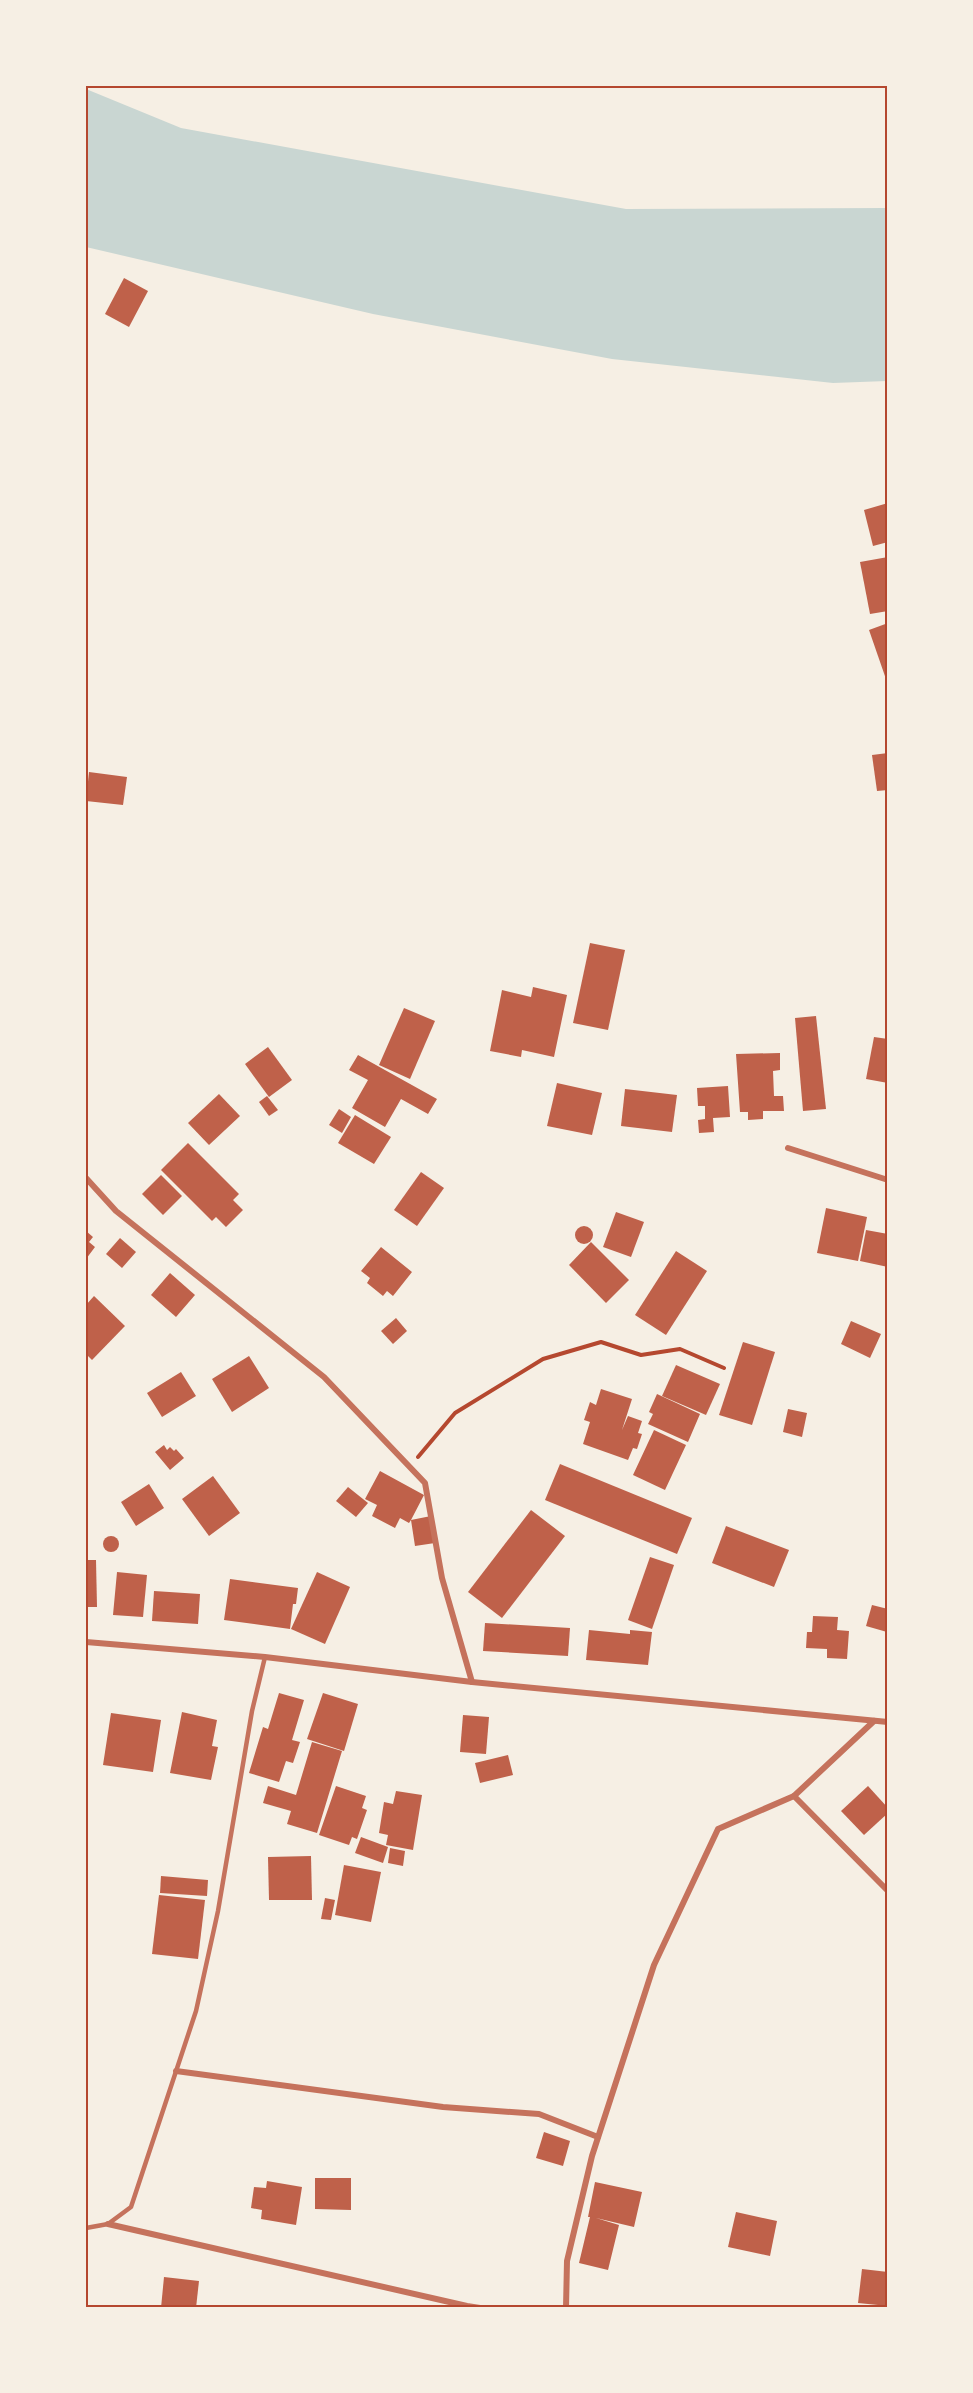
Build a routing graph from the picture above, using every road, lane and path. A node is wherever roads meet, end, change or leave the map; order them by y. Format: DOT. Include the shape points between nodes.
graph roads {
  1 [pos="788,1148"];
  2 [pos="86,1178"];
  3 [pos="888,1180"];
  4 [pos="724,1368"];
  5 [pos="410,1467"];
  6 [pos="86,1642"];
  7 [pos="265,1657"];
  8 [pos="472,1682"];
  9 [pos="874,1721"];
  10 [pos="888,1722"];
  11 [pos="794,1796"];
  12 [pos="888,1891"];
  13 [pos="176,2071"];
  14 [pos="598,2137"];
  15 [pos="108,2224"];
  16 [pos="86,2228"];
  17 [pos="480,2307"];
  18 [pos="566,2307"];
  1 -- 3 [label="street"];
  2 -- 5 [label="street" via="116,1211 324,1377"];
  4 -- 5 [label="path" via="680,1349 641,1355 601,1342 543,1359 455,1413"];
  5 -- 8 [label="street" via="425,1483 442,1578"];
  6 -- 7 [label="street"];
  7 -- 8 [label="street"];
  7 -- 13 [label="lane" via="218,1911 196,2011"];
  8 -- 9 [label="street"];
  9 -- 10 [label="street"];
  9 -- 11 [label="street"];
  11 -- 12 [label="street"];
  11 -- 14 [label="street" via="718,1828 654,1965"];
  13 -- 14 [label="street" via="443,2107 539,2114"];
  13 -- 15 [label="lane" via="131,2207"];
  14 -- 18 [label="street" via="567,2261"];
  15 -- 16 [label="lane"];
  15 -- 17 [label="street"];
}
